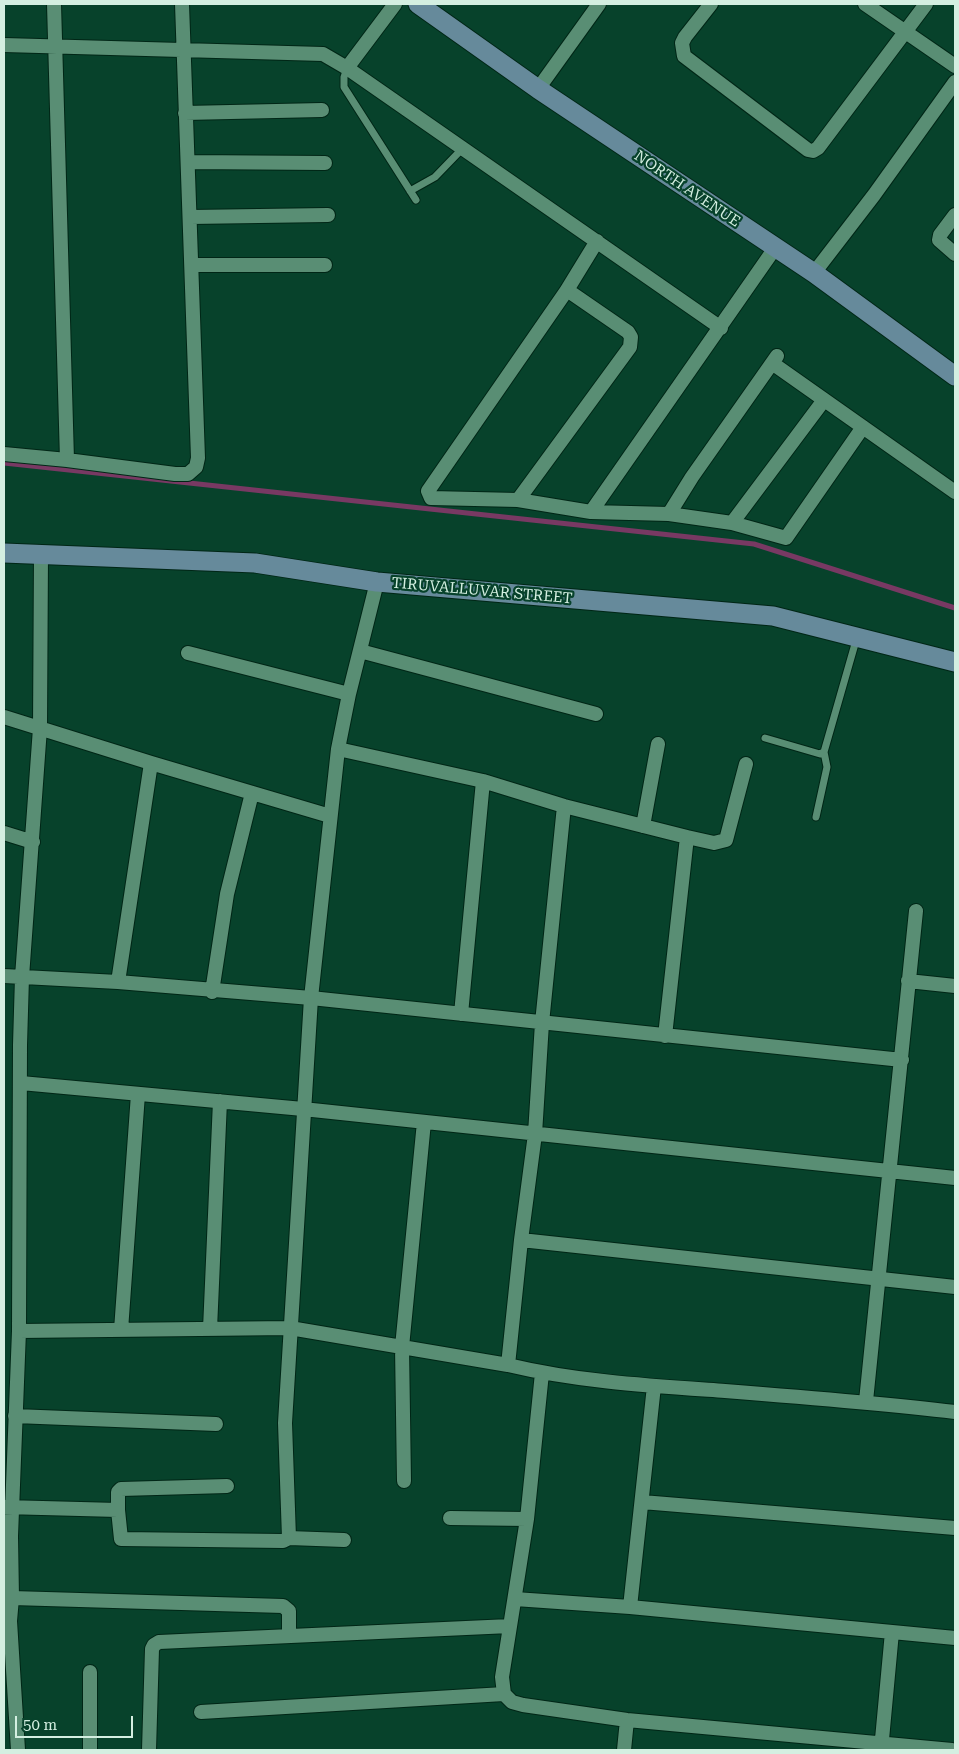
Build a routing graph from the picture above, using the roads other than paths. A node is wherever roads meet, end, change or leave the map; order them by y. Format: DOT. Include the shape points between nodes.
graph roads {
  1 [pos="54,4"];
  2 [pos="182,4"];
  3 [pos="395,4"];
  4 [pos="418,4"];
  5 [pos="598,4"];
  6 [pos="711,4"];
  7 [pos="865,4"];
  8 [pos="926,4"];
  9 [pos="905,31"];
  10 [pos="4,45"];
  11 [pos="55,45"];
  12 [pos="184,52"];
  13 [pos="955,66"];
  14 [pos="347,68"];
  15 [pos="955,82"];
  16 [pos="538,89"];
  17 [pos="322,110"];
  18 [pos="185,113"];
  19 [pos="463,148"];
  20 [pos="188,162"];
  21 [pos="325,163"];
  22 [pos="410,191"];
  23 [pos="416,200"];
  24 [pos="328,215"];
  25 [pos="955,215"];
  26 [pos="190,217"];
  27 [pos="597,240"];
  28 [pos="775,248"];
  29 [pos="955,254"];
  30 [pos="192,265"];
  31 [pos="325,265"];
  32 [pos="814,273"];
  33 [pos="566,290"];
  34 [pos="721,328"];
  35 [pos="955,376"];
  36 [pos="824,400"];
  37 [pos="863,427"];
  38 [pos="4,454"];
  39 [pos="67,460"];
  40 [pos="955,492"];
  41 [pos="518,500"];
  42 [pos="591,512"];
  43 [pos="669,514"];
  44 [pos="732,523"];
  45 [pos="4,553"];
  46 [pos="41,554"];
  47 [pos="377,582"];
  48 [pos="857,637"];
  49 [pos="360,651"];
  50 [pos="188,653"];
  51 [pos="955,662"];
  52 [pos="349,694"];
  53 [pos="596,714"];
  54 [pos="4,717"];
  55 [pos="40,728"];
  56 [pos="765,738"];
  57 [pos="658,744"];
  58 [pos="338,749"];
  59 [pos="824,752"];
  60 [pos="150,763"];
  61 [pos="746,764"];
  62 [pos="483,781"];
  63 [pos="252,794"];
  64 [pos="564,806"];
  65 [pos="330,816"];
  66 [pos="816,817"];
  67 [pos="643,826"];
  68 [pos="4,833"];
  69 [pos="687,837"];
  70 [pos="33,842"];
  71 [pos="916,911"];
  72 [pos="4,976"];
  73 [pos="22,977"];
  74 [pos="908,981"];
  75 [pos="118,982"];
  76 [pos="955,986"];
  77 [pos="212,992"];
  78 [pos="311,998"];
  79 [pos="461,1014"];
  80 [pos="542,1023"];
  81 [pos="665,1036"];
  82 [pos="902,1060"];
  83 [pos="21,1083"];
  84 [pos="138,1094"];
  85 [pos="220,1101"];
  86 [pos="303,1109"];
  87 [pos="424,1122"];
  88 [pos="535,1134"];
  89 [pos="889,1171"];
  90 [pos="955,1178"];
  91 [pos="520,1240"];
  92 [pos="878,1279"];
  93 [pos="955,1287"];
  94 [pos="290,1328"];
  95 [pos="210,1329"];
  96 [pos="121,1330"];
  97 [pos="19,1331"];
  98 [pos="402,1347"];
  99 [pos="508,1365"];
  100 [pos="542,1373"];
  101 [pos="654,1386"];
  102 [pos="866,1401"];
  103 [pos="11,1411"];
  104 [pos="955,1412"];
  105 [pos="216,1424"];
  106 [pos="404,1481"];
  107 [pos="227,1486"];
  108 [pos="642,1502"];
  109 [pos="8,1507"];
  110 [pos="118,1510"];
  111 [pos="450,1518"];
  112 [pos="528,1519"];
  113 [pos="955,1528"];
  114 [pos="288,1538"];
  115 [pos="344,1540"];
  116 [pos="12,1598"];
  117 [pos="515,1599"];
  118 [pos="630,1607"];
  119 [pos="7,1621"];
  120 [pos="510,1626"];
  121 [pos="892,1632"];
  122 [pos="289,1636"];
  123 [pos="955,1638"];
  124 [pos="90,1672"];
  125 [pos="504,1694"];
  126 [pos="201,1712"];
  127 [pos="627,1720"];
  128 [pos="882,1747"];
  129 [pos="21,1750"];
  130 [pos="90,1750"];
  131 [pos="149,1750"];
  132 [pos="624,1750"];
  133 [pos="952,1750"];
  1 -- 11 [label="street"];
  2 -- 12 [label="street"];
  3 -- 14 [label="street"];
  4 -- 16 [label="street, NORTH AVENUE"];
  5 -- 16 [label="street"];
  6 -- 9 [label="street" via="685,37 682,43 684,56 813,151"];
  7 -- 9 [label="street"];
  8 -- 9 [label="street"];
  9 -- 13 [label="street"];
  10 -- 11 [label="street"];
  11 -- 12 [label="street"];
  11 -- 39 [label="street"];
  12 -- 14 [label="street" via="323,54"];
  12 -- 18 [label="street"];
  14 -- 19 [label="street"];
  14 -- 22 [label="lane" via="344,87"];
  15 -- 32 [label="street"];
  16 -- 28 [label="street, NORTH AVENUE"];
  17 -- 18 [label="street"];
  18 -- 20 [label="street"];
  19 -- 22 [label="lane" via="435,177"];
  19 -- 27 [label="street"];
  20 -- 21 [label="street"];
  20 -- 26 [label="street"];
  22 -- 23 [label="lane"];
  24 -- 26 [label="street"];
  25 -- 29 [label="street" via="939,240"];
  26 -- 30 [label="street"];
  27 -- 33 [label="street"];
  27 -- 34 [label="street"];
  28 -- 32 [label="street, NORTH AVENUE"];
  28 -- 34 [label="street"];
  30 -- 31 [label="street"];
  30 -- 39 [label="street" via="196,467 188,474 174,474"];
  32 -- 35 [label="street, NORTH AVENUE"];
  33 -- 41 [label="street" via="628,332 630,347"];
  33 -- 41 [label="street" via="428,491 434,499"];
  34 -- 42 [label="street"];
  36 -- 37 [label="street"];
  36 -- 43 [label="street" via="775,359"];
  36 -- 44 [label="street"];
  37 -- 40 [label="street"];
  37 -- 44 [label="street" via="786,538"];
  38 -- 39 [label="street"];
  41 -- 42 [label="street"];
  42 -- 43 [label="street"];
  43 -- 44 [label="street"];
  45 -- 46 [label="street, TIRUVALLUVAR STREET"];
  46 -- 47 [label="street, TIRUVALLUVAR STREET" via="255,563"];
  46 -- 55 [label="street"];
  47 -- 48 [label="street, TIRUVALLUVAR STREET" via="773,616"];
  47 -- 49 [label="street"];
  48 -- 51 [label="street, TIRUVALLUVAR STREET"];
  48 -- 59 [label="lane"];
  49 -- 52 [label="street"];
  49 -- 53 [label="street"];
  50 -- 52 [label="street"];
  52 -- 58 [label="street"];
  54 -- 55 [label="street"];
  55 -- 60 [label="street"];
  55 -- 70 [label="street"];
  56 -- 59 [label="lane" via="820,754"];
  57 -- 67 [label="street"];
  58 -- 62 [label="street"];
  58 -- 65 [label="street"];
  59 -- 66 [label="lane" via="827,768"];
  60 -- 63 [label="street"];
  60 -- 75 [label="street"];
  61 -- 69 [label="street" via="726,840 714,842"];
  62 -- 64 [label="street"];
  62 -- 79 [label="street"];
  63 -- 65 [label="street"];
  63 -- 77 [label="street" via="227,894"];
  64 -- 67 [label="street"];
  64 -- 80 [label="street"];
  65 -- 78 [label="street"];
  67 -- 69 [label="street"];
  68 -- 70 [label="street"];
  69 -- 81 [label="street"];
  70 -- 73 [label="street"];
  71 -- 74 [label="street"];
  72 -- 73 [label="street"];
  73 -- 75 [label="street"];
  73 -- 83 [label="street"];
  74 -- 76 [label="street"];
  74 -- 82 [label="street"];
  75 -- 77 [label="street"];
  77 -- 78 [label="street"];
  78 -- 79 [label="street"];
  78 -- 86 [label="street"];
  79 -- 80 [label="street"];
  80 -- 81 [label="street"];
  80 -- 88 [label="street"];
  81 -- 82 [label="street"];
  82 -- 89 [label="street"];
  83 -- 84 [label="street"];
  83 -- 97 [label="street"];
  84 -- 85 [label="street"];
  84 -- 96 [label="street"];
  85 -- 86 [label="street"];
  85 -- 95 [label="street"];
  86 -- 87 [label="street"];
  86 -- 94 [label="street"];
  87 -- 88 [label="street"];
  87 -- 98 [label="street"];
  88 -- 89 [label="street"];
  88 -- 91 [label="street"];
  89 -- 90 [label="street"];
  89 -- 92 [label="street"];
  91 -- 92 [label="street"];
  91 -- 99 [label="street"];
  92 -- 93 [label="street"];
  92 -- 102 [label="street"];
  94 -- 95 [label="street"];
  94 -- 98 [label="street"];
  94 -- 114 [label="street" via="285,1423"];
  95 -- 96 [label="street"];
  96 -- 97 [label="street"];
  97 -- 103 [label="street"];
  98 -- 99 [label="street"];
  98 -- 106 [label="street"];
  99 -- 100 [label="street"];
  100 -- 101 [label="street"];
  100 -- 112 [label="street"];
  101 -- 102 [label="street"];
  101 -- 108 [label="street"];
  102 -- 104 [label="street"];
  103 -- 105 [label="street"];
  103 -- 109 [label="street"];
  107 -- 110 [label="street" via="121,1489 118,1492"];
  108 -- 113 [label="street"];
  108 -- 118 [label="street"];
  109 -- 110 [label="street"];
  109 -- 116 [label="street"];
  110 -- 114 [label="street" via="121,1539 283,1541"];
  111 -- 112 [label="street"];
  112 -- 117 [label="street"];
  114 -- 115 [label="street"];
  116 -- 119 [label="street"];
  116 -- 122 [label="street" via="283,1606 289,1611"];
  117 -- 118 [label="street"];
  117 -- 120 [label="street"];
  118 -- 121 [label="street"];
  119 -- 129 [label="street"];
  120 -- 122 [label="street"];
  120 -- 125 [label="street" via="502,1677"];
  121 -- 123 [label="street"];
  121 -- 128 [label="street"];
  122 -- 131 [label="street" via="154,1644"];
  124 -- 130 [label="street"];
  125 -- 126 [label="street"];
  125 -- 127 [label="street" via="512,1702 523,1705"];
  127 -- 128 [label="street"];
  127 -- 132 [label="street"];
  128 -- 133 [label="street"];
}
